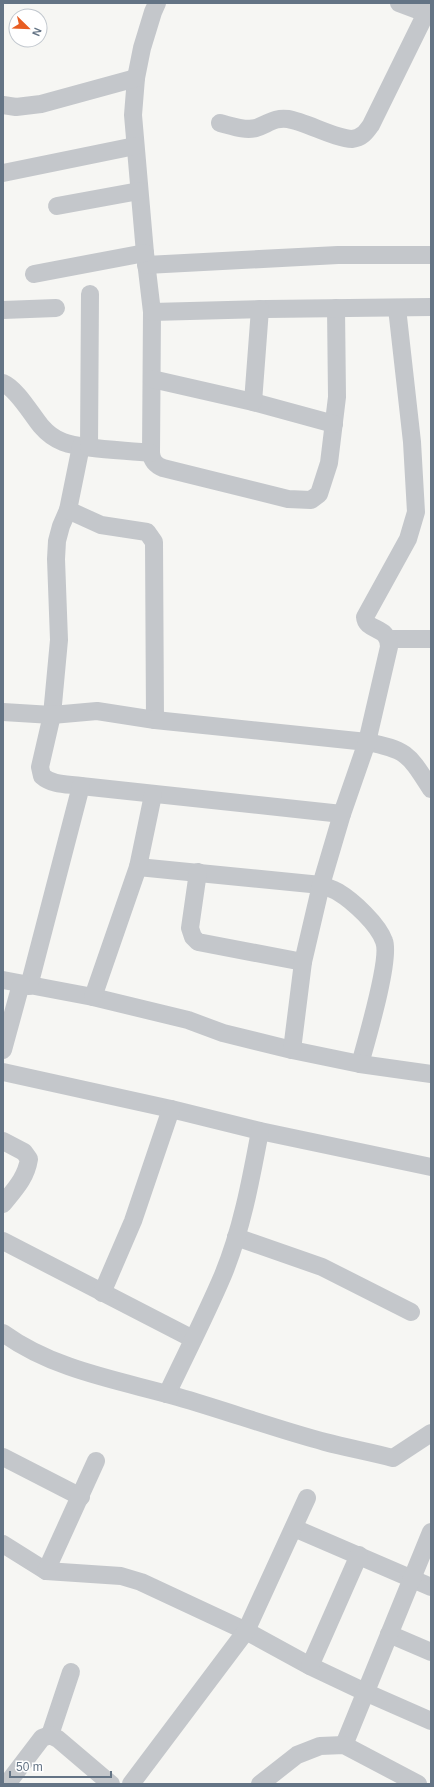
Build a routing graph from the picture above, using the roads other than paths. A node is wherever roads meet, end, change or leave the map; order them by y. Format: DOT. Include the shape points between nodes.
graph roads {
  1 [pos="158,3"];
  2 [pos="419,8"];
  3 [pos="136,78"];
  4 [pos="3,104"];
  5 [pos="220,124"];
  6 [pos="135,146"];
  7 [pos="3,173"];
  8 [pos="139,192"];
  9 [pos="57,206"];
  10 [pos="431,255"];
  11 [pos="145,259"];
  12 [pos="34,274"];
  13 [pos="90,294"];
  14 [pos="431,306"];
  15 [pos="56,308"];
  16 [pos="336,308"];
  17 [pos="397,308"];
  18 [pos="260,309"];
  19 [pos="3,310"];
  20 [pos="152,312"];
  21 [pos="152,379"];
  22 [pos="3,383"];
  23 [pos="253,402"];
  24 [pos="334,424"];
  25 [pos="85,446"];
  26 [pos="152,453"];
  27 [pos="68,510"];
  28 [pos="389,639"];
  29 [pos="431,639"];
  30 [pos="3,712"];
  31 [pos="52,715"];
  32 [pos="155,720"];
  33 [pos="367,742"];
  34 [pos="81,786"];
  35 [pos="431,789"];
  36 [pos="153,795"];
  37 [pos="342,814"];
  38 [pos="138,867"];
  39 [pos="198,872"];
  40 [pos="321,885"];
  41 [pos="303,962"];
  42 [pos="3,980"];
  43 [pos="25,985"];
  44 [pos="93,997"];
  45 [pos="3,1050"];
  46 [pos="292,1050"];
  47 [pos="360,1064"];
  48 [pos="3,1072"];
  49 [pos="431,1074"];
  50 [pos="171,1109"];
  51 [pos="260,1131"];
  52 [pos="3,1141"];
  53 [pos="431,1167"];
  54 [pos="3,1204"];
  55 [pos="236,1237"];
  56 [pos="3,1241"];
  57 [pos="102,1293"];
  58 [pos="411,1312"];
  59 [pos="3,1332"];
  60 [pos="193,1339"];
  61 [pos="167,1394"];
  62 [pos="431,1433"];
  63 [pos="3,1457"];
  64 [pos="96,1461"];
  65 [pos="81,1497"];
  66 [pos="307,1498"];
  67 [pos="294,1528"];
  68 [pos="431,1532"];
  69 [pos="3,1544"];
  70 [pos="359,1555"];
  71 [pos="46,1571"];
  72 [pos="411,1579"];
  73 [pos="431,1587"];
  74 [pos="246,1631"];
  75 [pos="388,1634"];
  76 [pos="431,1652"];
  77 [pos="310,1666"];
  78 [pos="71,1672"];
  79 [pos="365,1692"];
  80 [pos="431,1721"];
  81 [pos="50,1735"];
  82 [pos="344,1745"];
  83 [pos="7,1784"];
  84 [pos="111,1784"];
  85 [pos="131,1784"];
  86 [pos="260,1784"];
  87 [pos="417,1784"];
  1 -- 3 [label="street" via="142,48"];
  2 -- 5 [label="street" via="371,125 364,135 352,139 290,119 278,118 257,128 247,129"];
  3 -- 4 [label="street" via="41,104 16,107"];
  3 -- 6 [label="street" via="132,115"];
  6 -- 7 [label="street"];
  6 -- 8 [label="street"];
  8 -- 9 [label="street"];
  8 -- 11 [label="street"];
  10 -- 11 [label="street"];
  11 -- 12 [label="street"];
  11 -- 20 [label="street"];
  13 -- 25 [label="street"];
  14 -- 17 [label="street"];
  15 -- 19 [label="street"];
  16 -- 17 [label="street"];
  16 -- 18 [label="street"];
  16 -- 24 [label="street" via="337,367"];
  17 -- 28 [label="street" via="412,442 416,512 408,539 364,617 368,624"];
  18 -- 20 [label="street"];
  18 -- 23 [label="street"];
  20 -- 21 [label="street"];
  21 -- 23 [label="street"];
  21 -- 26 [label="street"];
  22 -- 25 [label="street" via="53,437"];
  23 -- 24 [label="street"];
  24 -- 26 [label="street" via="325,477 319,494 311,500 288,499 163,468 156,465"];
  25 -- 26 [label="street"];
  25 -- 27 [label="street"];
  27 -- 31 [label="street" via="59,534 56,559 59,640"];
  27 -- 32 [label="street" via="101,525 147,532 154,542"];
  28 -- 29 [label="street"];
  28 -- 33 [label="street"];
  30 -- 31 [label="street"];
  31 -- 32 [label="street" via="97,712"];
  31 -- 34 [label="street" via="40,767 42,776 53,782"];
  32 -- 33 [label="street"];
  33 -- 35 [label="street" via="391,747 405,754"];
  33 -- 37 [label="street"];
  34 -- 36 [label="street"];
  34 -- 43 [label="street"];
  36 -- 37 [label="street"];
  36 -- 38 [label="street"];
  37 -- 40 [label="street"];
  38 -- 39 [label="street"];
  38 -- 44 [label="street"];
  39 -- 40 [label="street"];
  39 -- 41 [label="street" via="190,928 198,942"];
  40 -- 41 [label="street"];
  40 -- 47 [label="street" via="338,892 360,910 385,942 385,961"];
  41 -- 46 [label="street"];
  42 -- 43 [label="street"];
  43 -- 44 [label="street"];
  43 -- 45 [label="street"];
  44 -- 46 [label="street" via="188,1020 223,1033"];
  46 -- 47 [label="street"];
  47 -- 49 [label="street"];
  48 -- 50 [label="street"];
  50 -- 51 [label="street"];
  50 -- 57 [label="street" via="133,1221"];
  51 -- 53 [label="street"];
  51 -- 55 [label="street"];
  52 -- 54 [label="street" via="24,1152 29,1159 22,1181"];
  55 -- 58 [label="street" via="322,1267"];
  55 -- 60 [label="street" via="223,1274"];
  56 -- 57 [label="street"];
  57 -- 60 [label="street"];
  59 -- 61 [label="street" via="21,1346 51,1360"];
  60 -- 61 [label="street"];
  61 -- 62 [label="street" via="325,1442 393,1458"];
  63 -- 65 [label="street"];
  64 -- 65 [label="street"];
  65 -- 71 [label="street"];
  66 -- 67 [label="street"];
  67 -- 70 [label="street"];
  67 -- 74 [label="street"];
  68 -- 72 [label="street"];
  69 -- 71 [label="street"];
  70 -- 72 [label="street"];
  70 -- 77 [label="street"];
  71 -- 74 [label="street" via="121,1576 141,1582"];
  72 -- 73 [label="street"];
  72 -- 75 [label="street"];
  74 -- 77 [label="street"];
  74 -- 85 [label="street"];
  75 -- 76 [label="street"];
  75 -- 79 [label="street"];
  77 -- 79 [label="street"];
  78 -- 81 [label="street"];
  79 -- 80 [label="street"];
  79 -- 82 [label="street"];
  81 -- 83 [label="street" via="42,1738"];
  81 -- 84 [label="street"];
  82 -- 86 [label="street" via="320,1746 298,1755"];
  82 -- 87 [label="street"];
}
